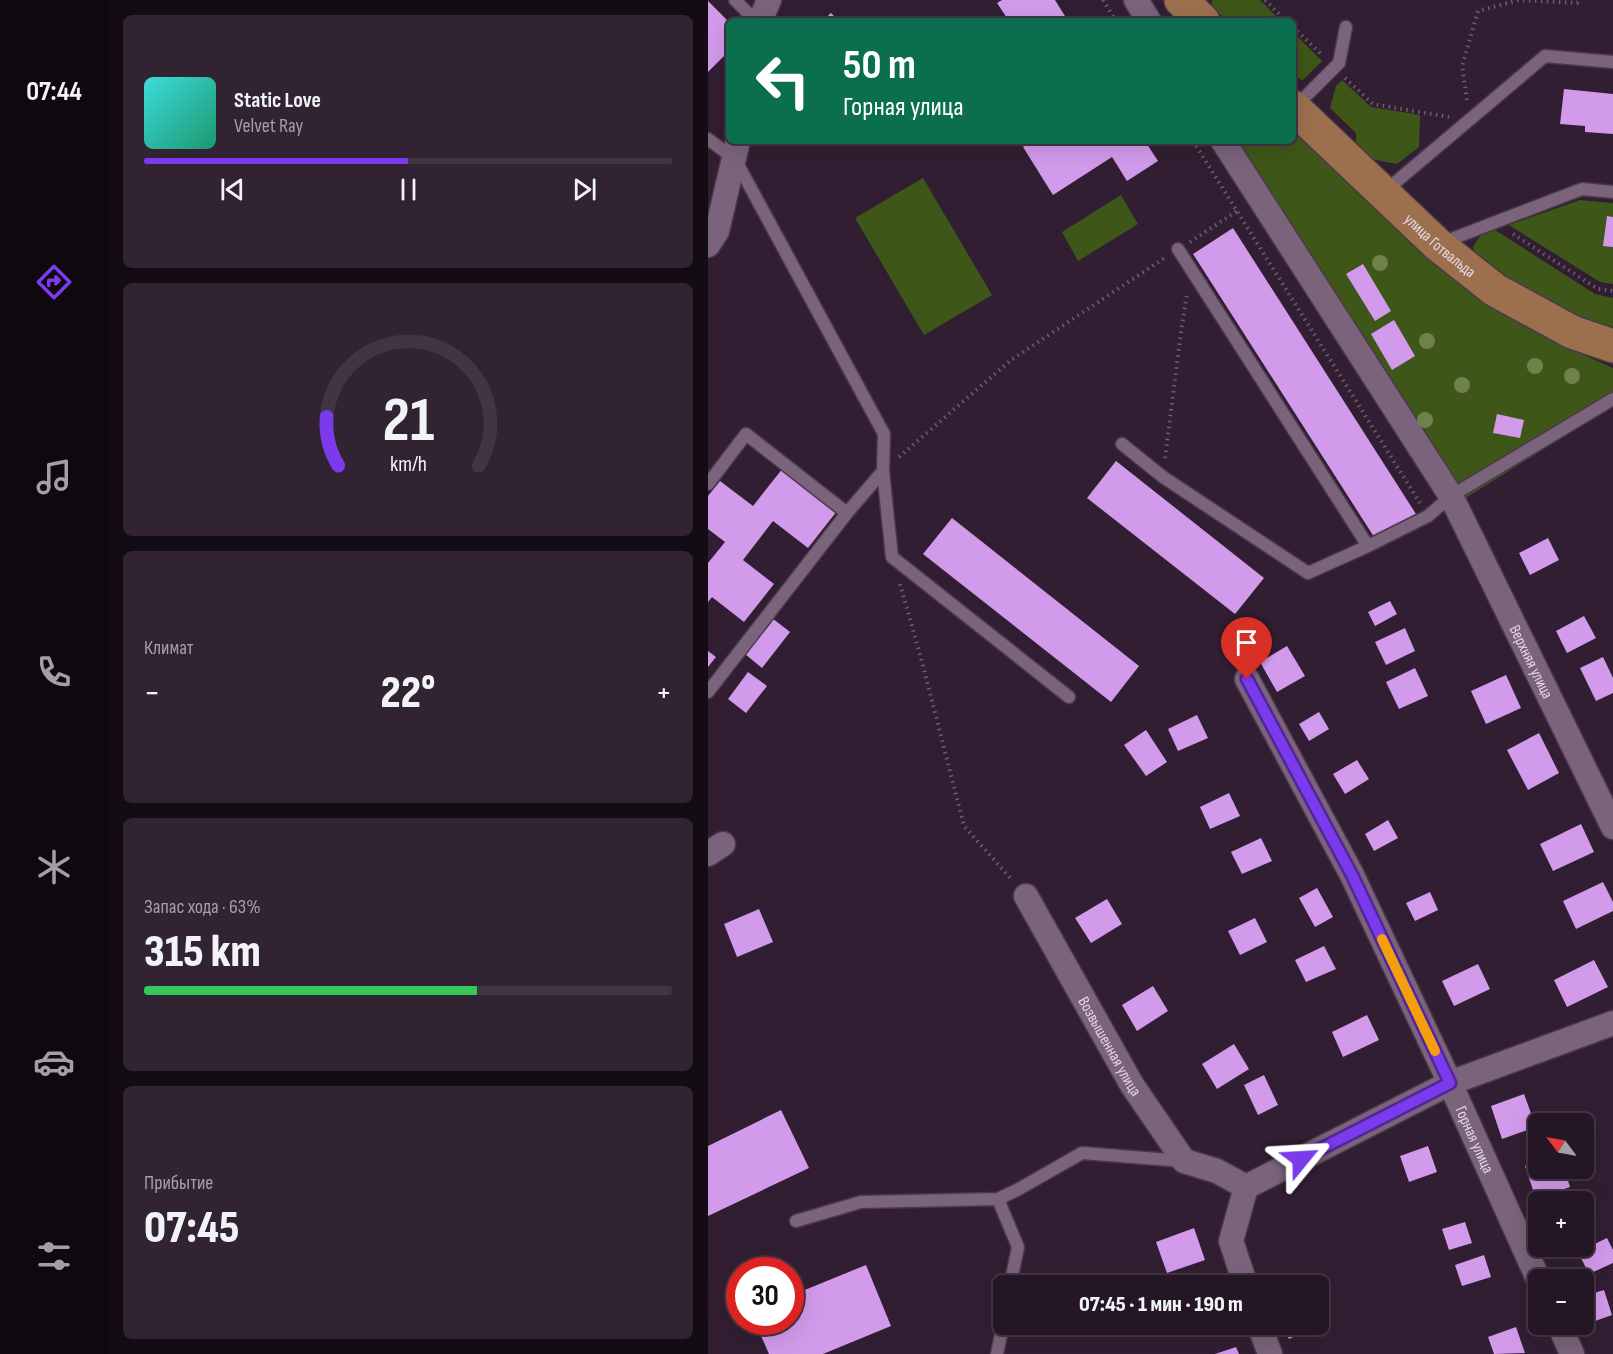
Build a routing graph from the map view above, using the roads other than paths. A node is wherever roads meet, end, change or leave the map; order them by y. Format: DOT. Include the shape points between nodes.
graph roads {
  1 [pos="735,0"];
  2 [pos="769,0"];
  3 [pos="1136,0"];
  4 [pos="1181,0"];
  5 [pos="755,18"];
  6 [pos="760,18"];
  7 [pos="1147,18"];
  8 [pos="1200,18"];
  9 [pos="1346,27"];
  10 [pos="1613,62"];
  11 [pos="1296,105"];
  12 [pos="1296,111"];
  13 [pos="708,139"];
  14 [pos="1225,144"];
  15 [pos="736,150"];
  16 [pos="1613,192"];
  17 [pos="1383,193"];
  18 [pos="1437,244"];
  19 [pos="708,245"];
  20 [pos="1178,249"];
  21 [pos="1613,346"];
  22 [pos="1613,399"];
  23 [pos="1122,444"];
  24 [pos="883,471"];
  25 [pos="708,483"];
  26 [pos="1451,496"];
  27 [pos="847,513"];
  28 [pos="1368,546"];
  29 [pos="1247,679"];
  30 [pos="708,692"];
  31 [pos="1069,697"];
  32 [pos="1613,827"];
  33 [pos="1026,896"];
  34 [pos="1613,1023"];
  35 [pos="1450,1083"];
  36 [pos="1184,1161"];
  37 [pos="1246,1187"];
  38 [pos="998,1199"];
  39 [pos="796,1221"];
  40 [pos="1534,1269"];
  41 [pos="1013,1275"];
  42 [pos="1242,1275"];
  43 [pos="1001,1335"];
  44 [pos="1264,1335"];
  45 [pos="1564,1335"];
  46 [pos="997,1354"];
  47 [pos="1270,1354"];
  48 [pos="1572,1354"];
  1 -- 5 [label="lane"];
  2 -- 6 [label="street"];
  3 -- 7 [label="street"];
  4 -- 8 [label="main road"];
  9 -- 11 [label="lane" via="1339,63"];
  10 -- 17 [label="lane" via="1545,56"];
  12 -- 17 [label="main road, улица Готвальда"];
  13 -- 15 [label="lane"];
  14 -- 26 [label="street, Верхняя улица"];
  15 -- 19 [label="street" via="717,231"];
  15 -- 24 [label="lane" via="884,434"];
  16 -- 18 [label="lane" via="1582,189"];
  17 -- 18 [label="main road, улица Готвальда"];
  18 -- 21 [label="main road, улица Готвальда" via="1496,290 1572,332"];
  20 -- 28 [label="lane"];
  22 -- 26 [label="lane"];
  23 -- 28 [label="lane" via="1163,477 1308,573"];
  24 -- 27 [label="lane"];
  24 -- 31 [label="lane" via="892,557"];
  25 -- 27 [label="lane" via="746,434"];
  26 -- 28 [label="lane" via="1428,516"];
  26 -- 32 [label="street, Верхняя улица"];
  27 -- 30 [label="lane"];
  29 -- 35 [label="street, Горная улица" via="1352,875"];
  33 -- 36 [label="street, Возвышенная улица" via="1132,1085"];
  34 -- 35 [label="street"];
  35 -- 37 [label="street"];
  35 -- 40 [label="street, Горная улица"];
  36 -- 37 [label="street"];
  36 -- 38 [label="lane" via="1082,1153"];
  37 -- 42 [label="street" via="1231,1241"];
  38 -- 39 [label="lane" via="861,1202"];
  38 -- 41 [label="lane" via="1018,1247"];
  43 -- 46 [label="lane"];
  44 -- 47 [label="street"];
  45 -- 48 [label="street"];
}
